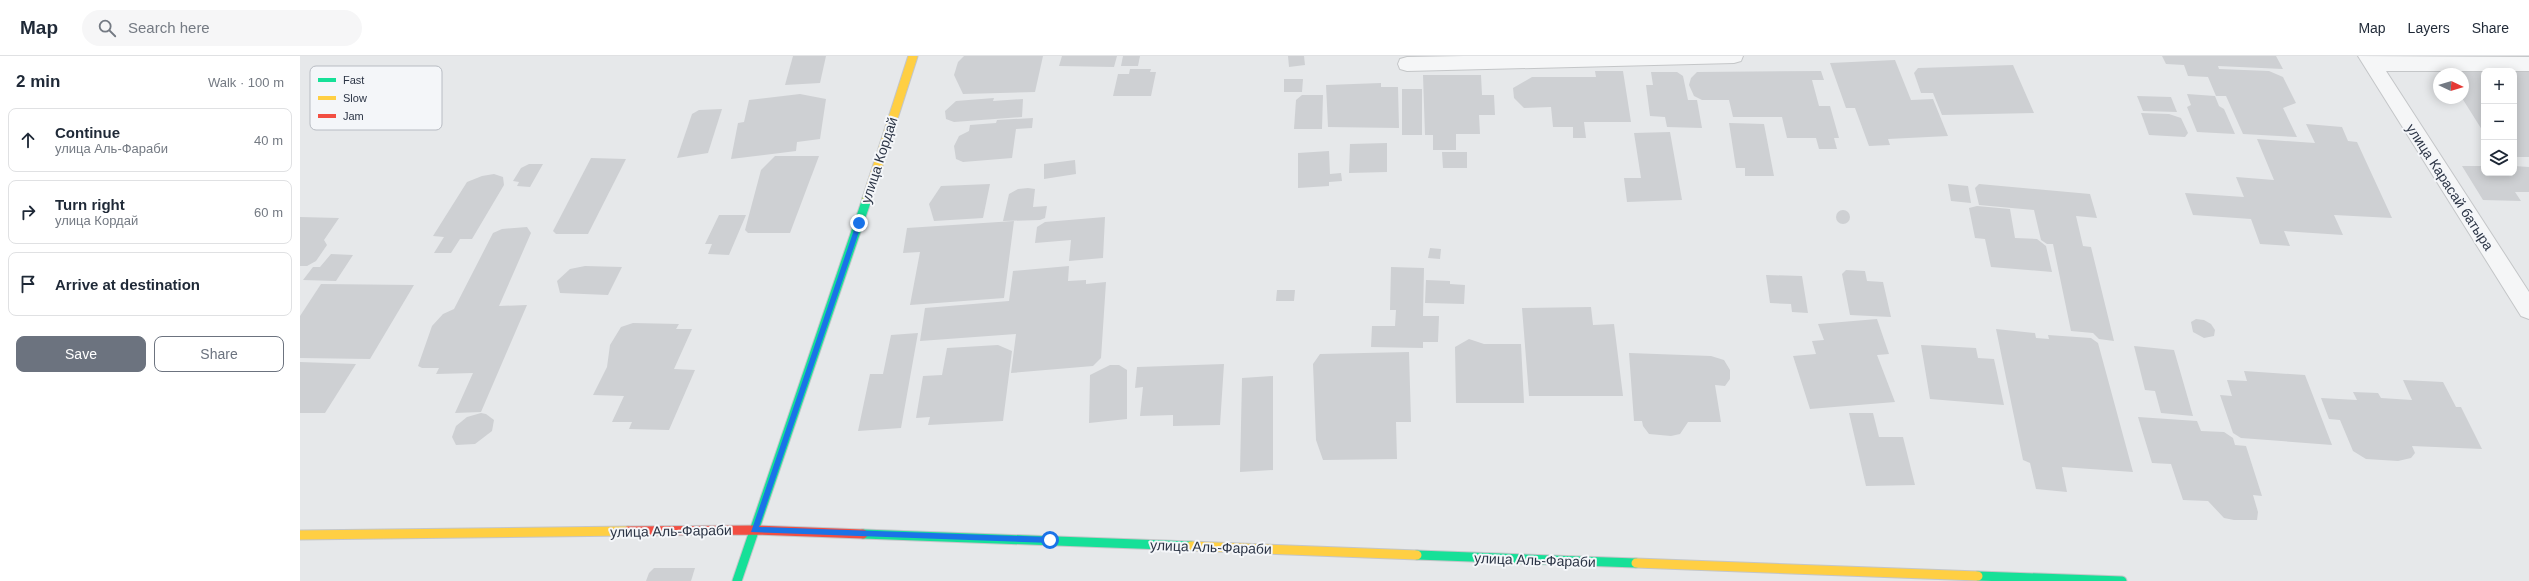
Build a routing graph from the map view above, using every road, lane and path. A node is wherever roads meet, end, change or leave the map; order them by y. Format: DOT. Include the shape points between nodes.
graph roads {
  1 [pos="913,56"];
  2 [pos="1734,56"];
  3 [pos="2369,60"];
  4 [pos="1407,64"];
  5 [pos="2529,64"];
  6 [pos="2529,310"];
  7 [pos="754,530"];
  8 [pos="300,535"];
  9 [pos="737,581"];
  10 [pos="2122,581"];
  1 -- 7 [label="street, улица Кордай"];
  2 -- 4 [label="street"];
  3 -- 5 [label="street, улица Карасай батыра"];
  3 -- 6 [label="street, улица Карасай батыра"];
  7 -- 8 [label="street, улица Аль-Фараби"];
  7 -- 9 [label="street, улица Кордай"];
  7 -- 10 [label="street, улица Аль-Фараби"];
}
